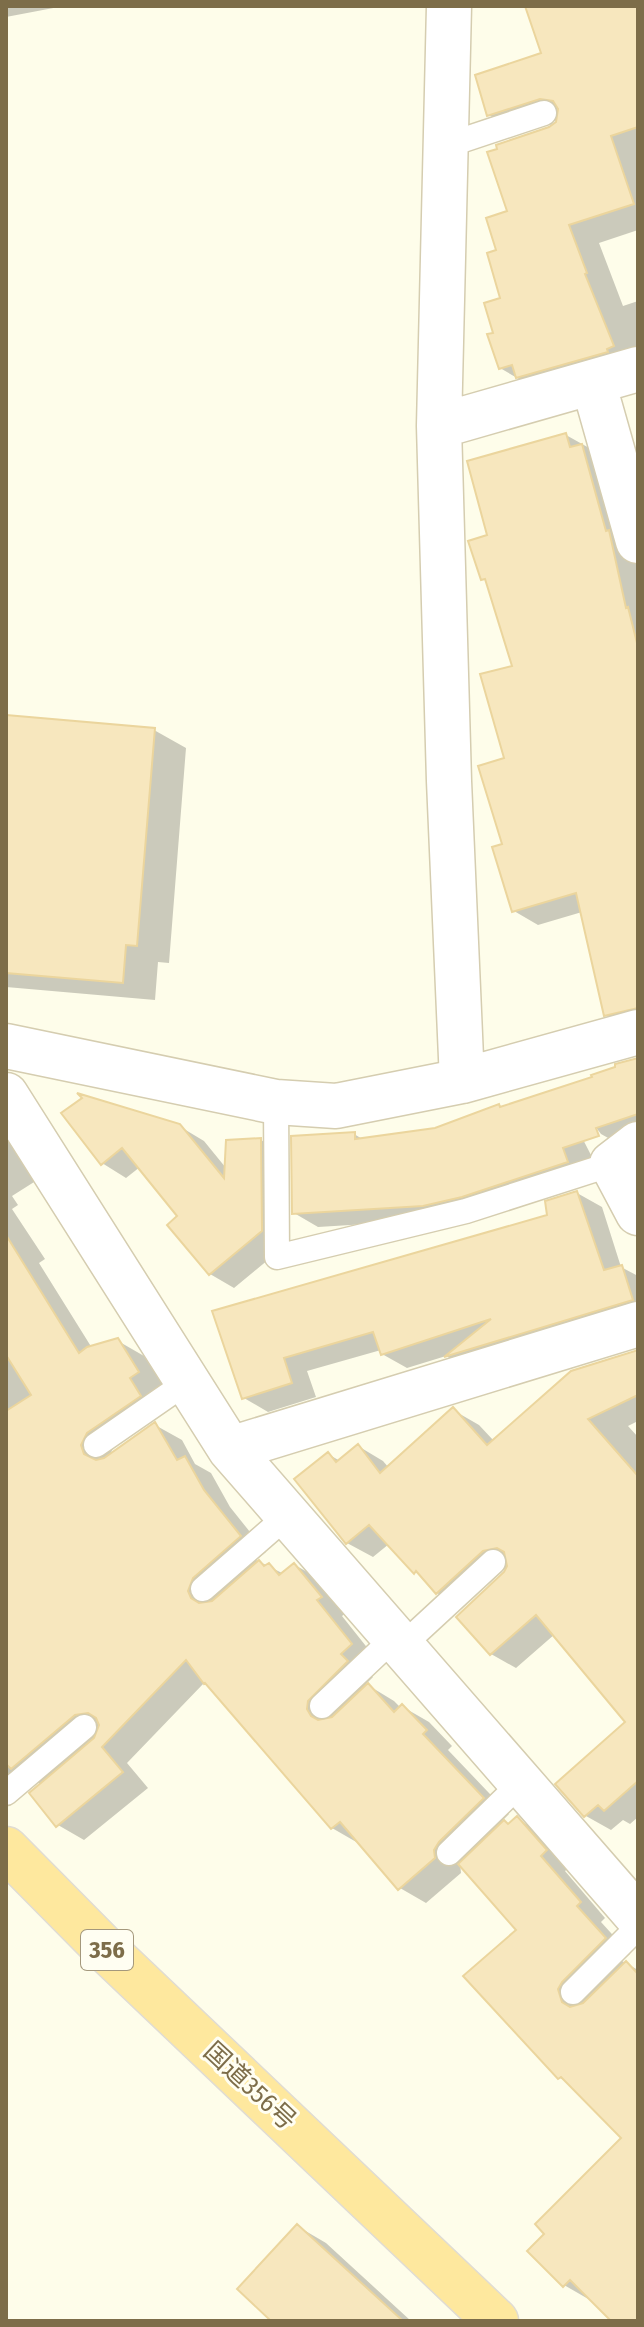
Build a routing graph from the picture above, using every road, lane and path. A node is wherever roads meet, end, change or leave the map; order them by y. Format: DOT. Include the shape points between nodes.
graph roads {
  1 [pos="449,6"];
  2 [pos="544,113"];
  3 [pos="445,146"];
  4 [pos="638,369"];
  5 [pos="593,382"];
  6 [pos="439,426"];
  7 [pos="638,541"];
  8 [pos="638,1032"];
  9 [pos="6,1046"];
  10 [pos="462,1081"];
  11 [pos="6,1095"];
  12 [pos="276,1102"];
  13 [pos="625,1154"];
  14 [pos="638,1213"];
  15 [pos="638,1324"];
  16 [pos="187,1382"];
  17 [pos="96,1445"];
  18 [pos="230,1449"];
  19 [pos="288,1515"];
  20 [pos="493,1562"];
  21 [pos="203,1589"];
  22 [pos="398,1642"];
  23 [pos="322,1706"];
  24 [pos="84,1727"];
  25 [pos="521,1783"];
  26 [pos="6,1793"];
  27 [pos="6,1849"];
  28 [pos="449,1853"];
  29 [pos="638,1917"];
  30 [pos="638,1927"];
  31 [pos="573,1992"];
  32 [pos="496,2321"];
  1 -- 3 [label="street"];
  2 -- 3 [label="lane"];
  3 -- 6 [label="street"];
  4 -- 5 [label="street"];
  5 -- 6 [label="street"];
  5 -- 7 [label="street"];
  6 -- 10 [label="street"];
  8 -- 10 [label="street"];
  9 -- 12 [label="street"];
  10 -- 12 [label="street" via="336,1106"];
  11 -- 16 [label="street"];
  12 -- 13 [label="lane" via="277,1257 466,1211"];
  13 -- 14 [label="street"];
  15 -- 18 [label="street"];
  16 -- 17 [label="lane"];
  16 -- 18 [label="street"];
  18 -- 19 [label="street"];
  19 -- 21 [label="lane"];
  19 -- 22 [label="street"];
  20 -- 22 [label="lane"];
  22 -- 23 [label="lane"];
  22 -- 25 [label="street"];
  24 -- 26 [label="lane"];
  25 -- 28 [label="lane"];
  25 -- 29 [label="street"];
  27 -- 32 [label="highway, 国道356号 / 356"];
  30 -- 31 [label="lane"];
}
